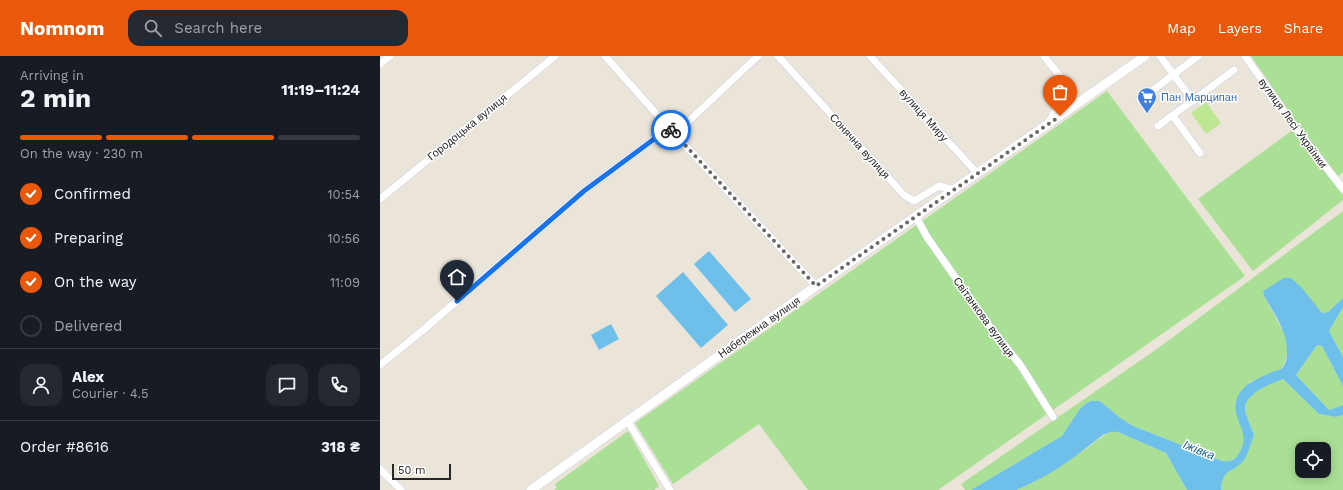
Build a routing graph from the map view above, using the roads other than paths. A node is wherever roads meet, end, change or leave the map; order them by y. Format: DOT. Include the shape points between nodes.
graph roads {
  1 [pos="390,56"];
  2 [pos="555,56"];
  3 [pos="605,56"];
  4 [pos="758,56"];
  5 [pos="778,56"];
  6 [pos="870,56"];
  7 [pos="1044,56"];
  8 [pos="1145,56"];
  9 [pos="1160,56"];
  10 [pos="1198,56"];
  11 [pos="1245,56"];
  12 [pos="380,64"];
  13 [pos="1234,70"];
  14 [pos="1173,74"];
  15 [pos="1140,100"];
  16 [pos="1193,101"];
  17 [pos="1173,116"];
  18 [pos="1048,124"];
  19 [pos="1158,126"];
  20 [pos="669,128"];
  21 [pos="674,134"];
  22 [pos="1200,153"];
  23 [pos="978,173"];
  24 [pos="1343,189"];
  25 [pos="954,190"];
  26 [pos="380,199"];
  27 [pos="916,216"];
  28 [pos="816,286"];
  29 [pos="380,364"];
  30 [pos="1053,417"];
  31 [pos="627,420"];
  32 [pos="380,469"];
  33 [pos="402,490"];
  34 [pos="531,490"];
  35 [pos="670,490"];
  1 -- 12 [label="street"];
  2 -- 26 [label="street, Городоцька вулиця"];
  3 -- 20 [label="street"];
  4 -- 21 [label="street"];
  5 -- 25 [label="street, Сонячна вулиця" via="904,195 914,201 939,186"];
  6 -- 23 [label="street, вулиця Миру"];
  7 -- 18 [label="street" via="1060,76 1065,91"];
  8 -- 18 [label="street, Набережна вулиця"];
  9 -- 14 [label="street"];
  10 -- 14 [label="street"];
  11 -- 24 [label="street, вулиця Лесі Українки" via="1297,130"];
  13 -- 16 [label="street"];
  14 -- 15 [label="street"];
  14 -- 16 [label="street"];
  16 -- 17 [label="street"];
  17 -- 19 [label="street"];
  17 -- 22 [label="street"];
  18 -- 23 [label="street, Набережна вулиця"];
  20 -- 21 [label="street"];
  20 -- 29 [label="street" via="584,191"];
  21 -- 28 [label="street"];
  23 -- 25 [label="street, Набережна вулиця"];
  25 -- 27 [label="street, Набережна вулиця"];
  27 -- 28 [label="street, Набережна вулиця"];
  27 -- 30 [label="street, Світанкова вулиця" via="927,237 990,327 1021,366"];
  28 -- 31 [label="street, Набережна вулиця"];
  31 -- 34 [label="street, Набережна вулиця"];
  31 -- 35 [label="street"];
  32 -- 33 [label="street"];
}
